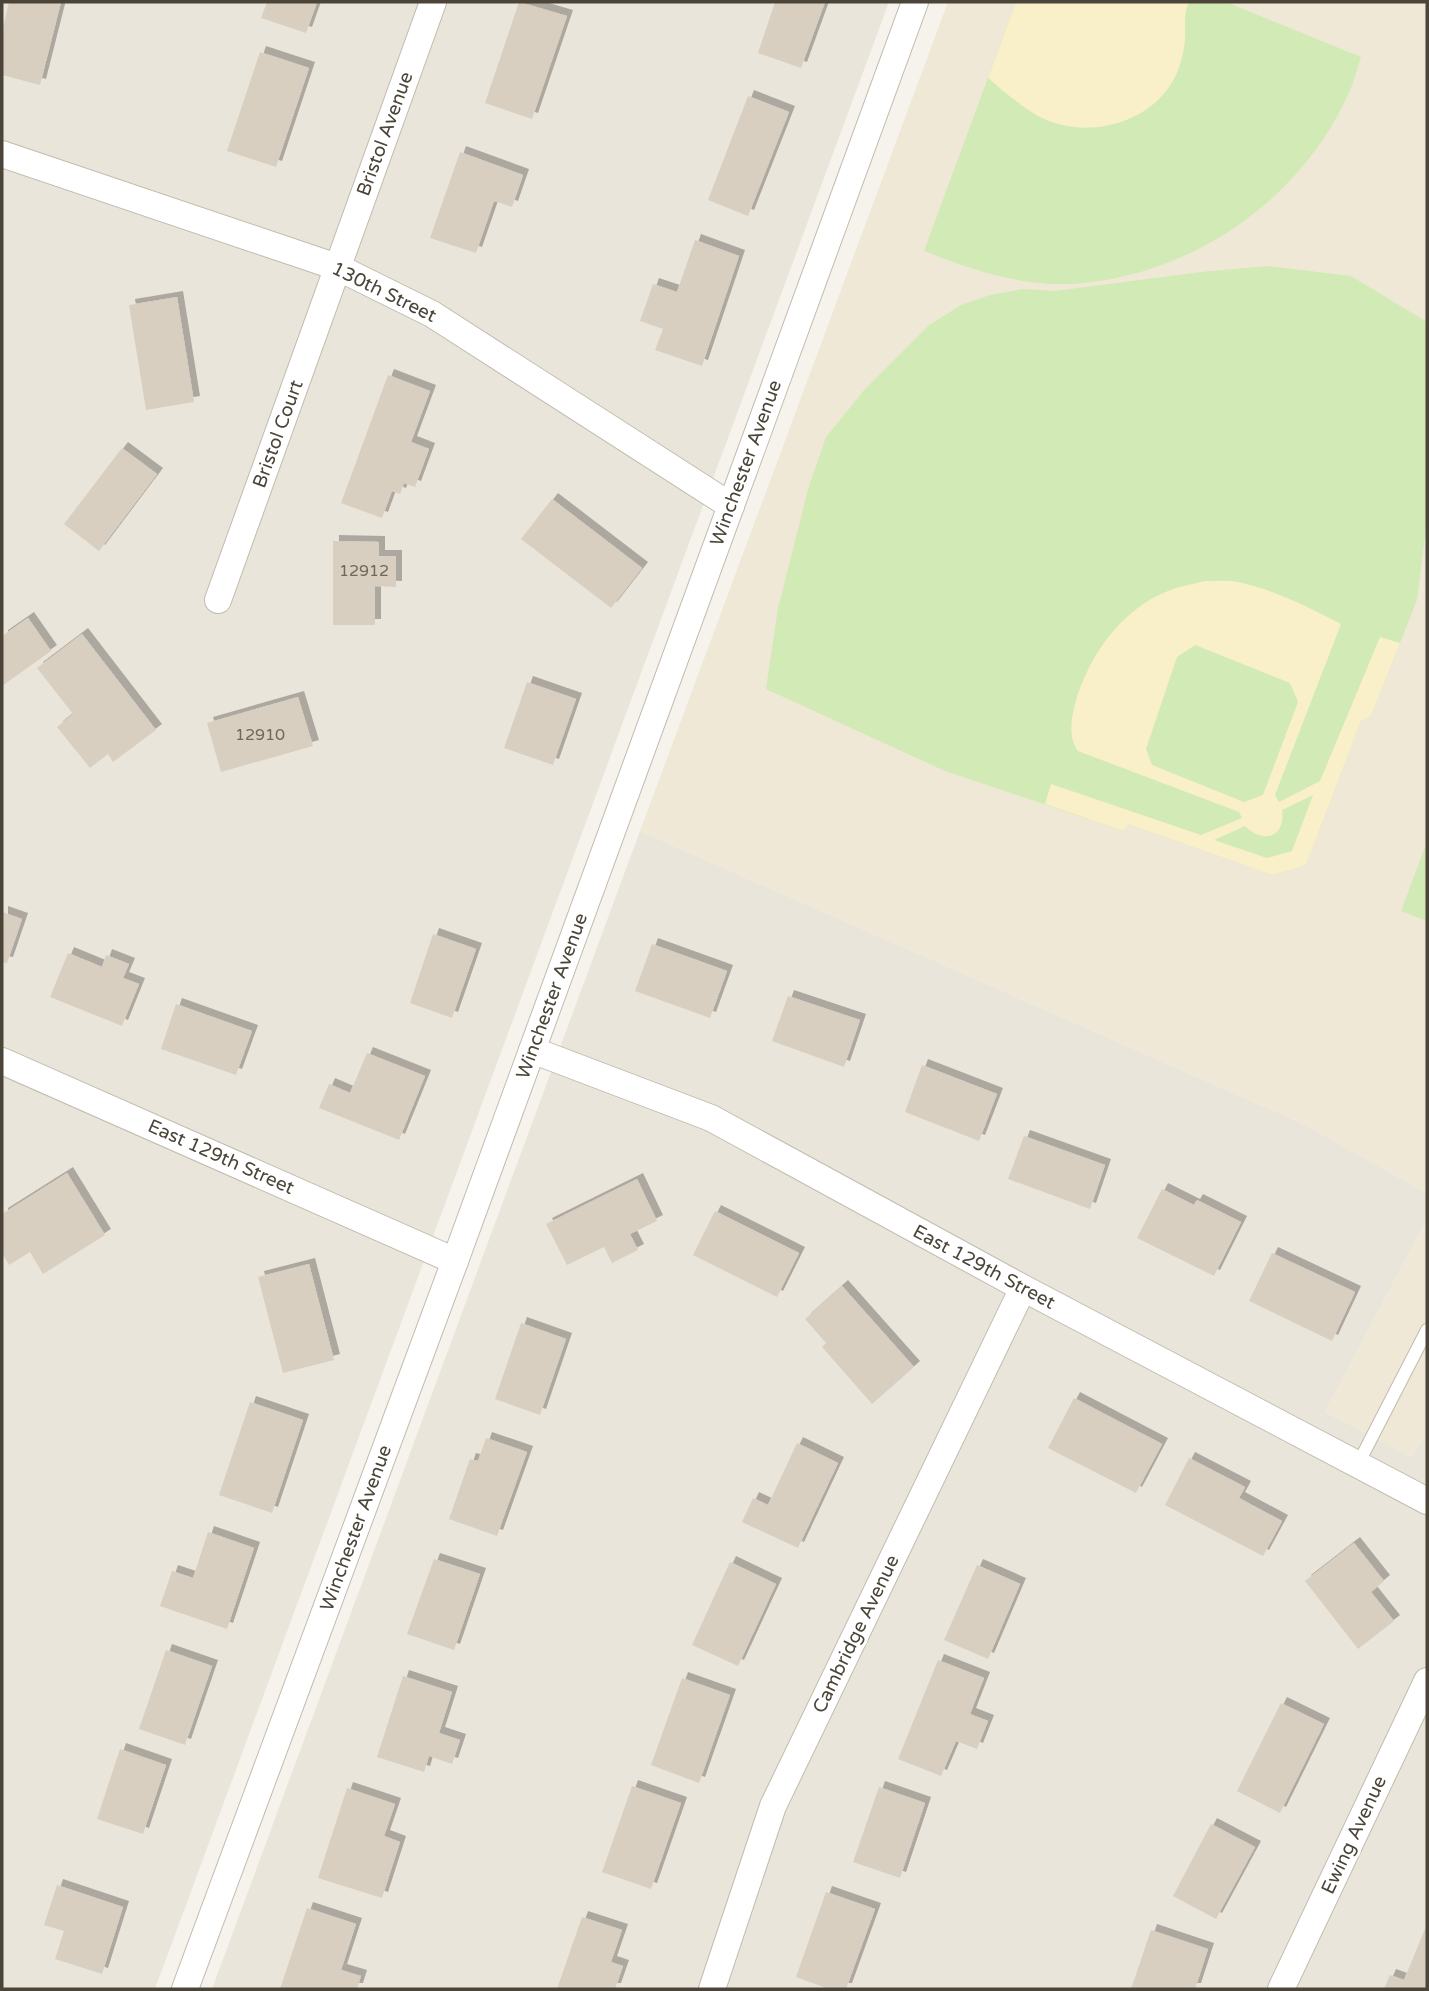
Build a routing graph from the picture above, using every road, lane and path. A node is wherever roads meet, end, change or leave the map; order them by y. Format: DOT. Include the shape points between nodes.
graph roads {
  1 [pos="433,2"];
  2 [pos="915,2"];
  3 [pos="2,154"];
  4 [pos="337,267"];
  5 [pos="731,506"];
  6 [pos="218,600"];
  7 [pos="532,1050"];
  8 [pos="2,1061"];
  9 [pos="448,1257"];
  10 [pos="1023,1288"];
  11 [pos="1427,1330"];
  12 [pos="1357,1464"];
  13 [pos="1427,1501"];
  14 [pos="1427,1681"];
  15 [pos="185,1989"];
  16 [pos="712,1989"];
  17 [pos="1281,1989"];
  1 -- 4 [label="street, Bristol Avenue"];
  2 -- 5 [label="street, Winchester Avenue"];
  3 -- 4 [label="street, 130th Street"];
  4 -- 5 [label="street, 130th Street" via="432,314"];
  4 -- 6 [label="street, Bristol Court"];
  5 -- 7 [label="street, Winchester Avenue"];
  7 -- 9 [label="street, Winchester Avenue"];
  7 -- 10 [label="street, East 129th Street" via="711,1118"];
  8 -- 9 [label="street, East 129th Street"];
  9 -- 15 [label="street, Winchester Avenue"];
  10 -- 12 [label="street, East 129th Street"];
  10 -- 16 [label="street, Cambridge Avenue" via="773,1806"];
  11 -- 12 [label="lane"];
  12 -- 13 [label="street, East 129th Street"];
  14 -- 17 [label="street, Ewing Avenue"];
}
